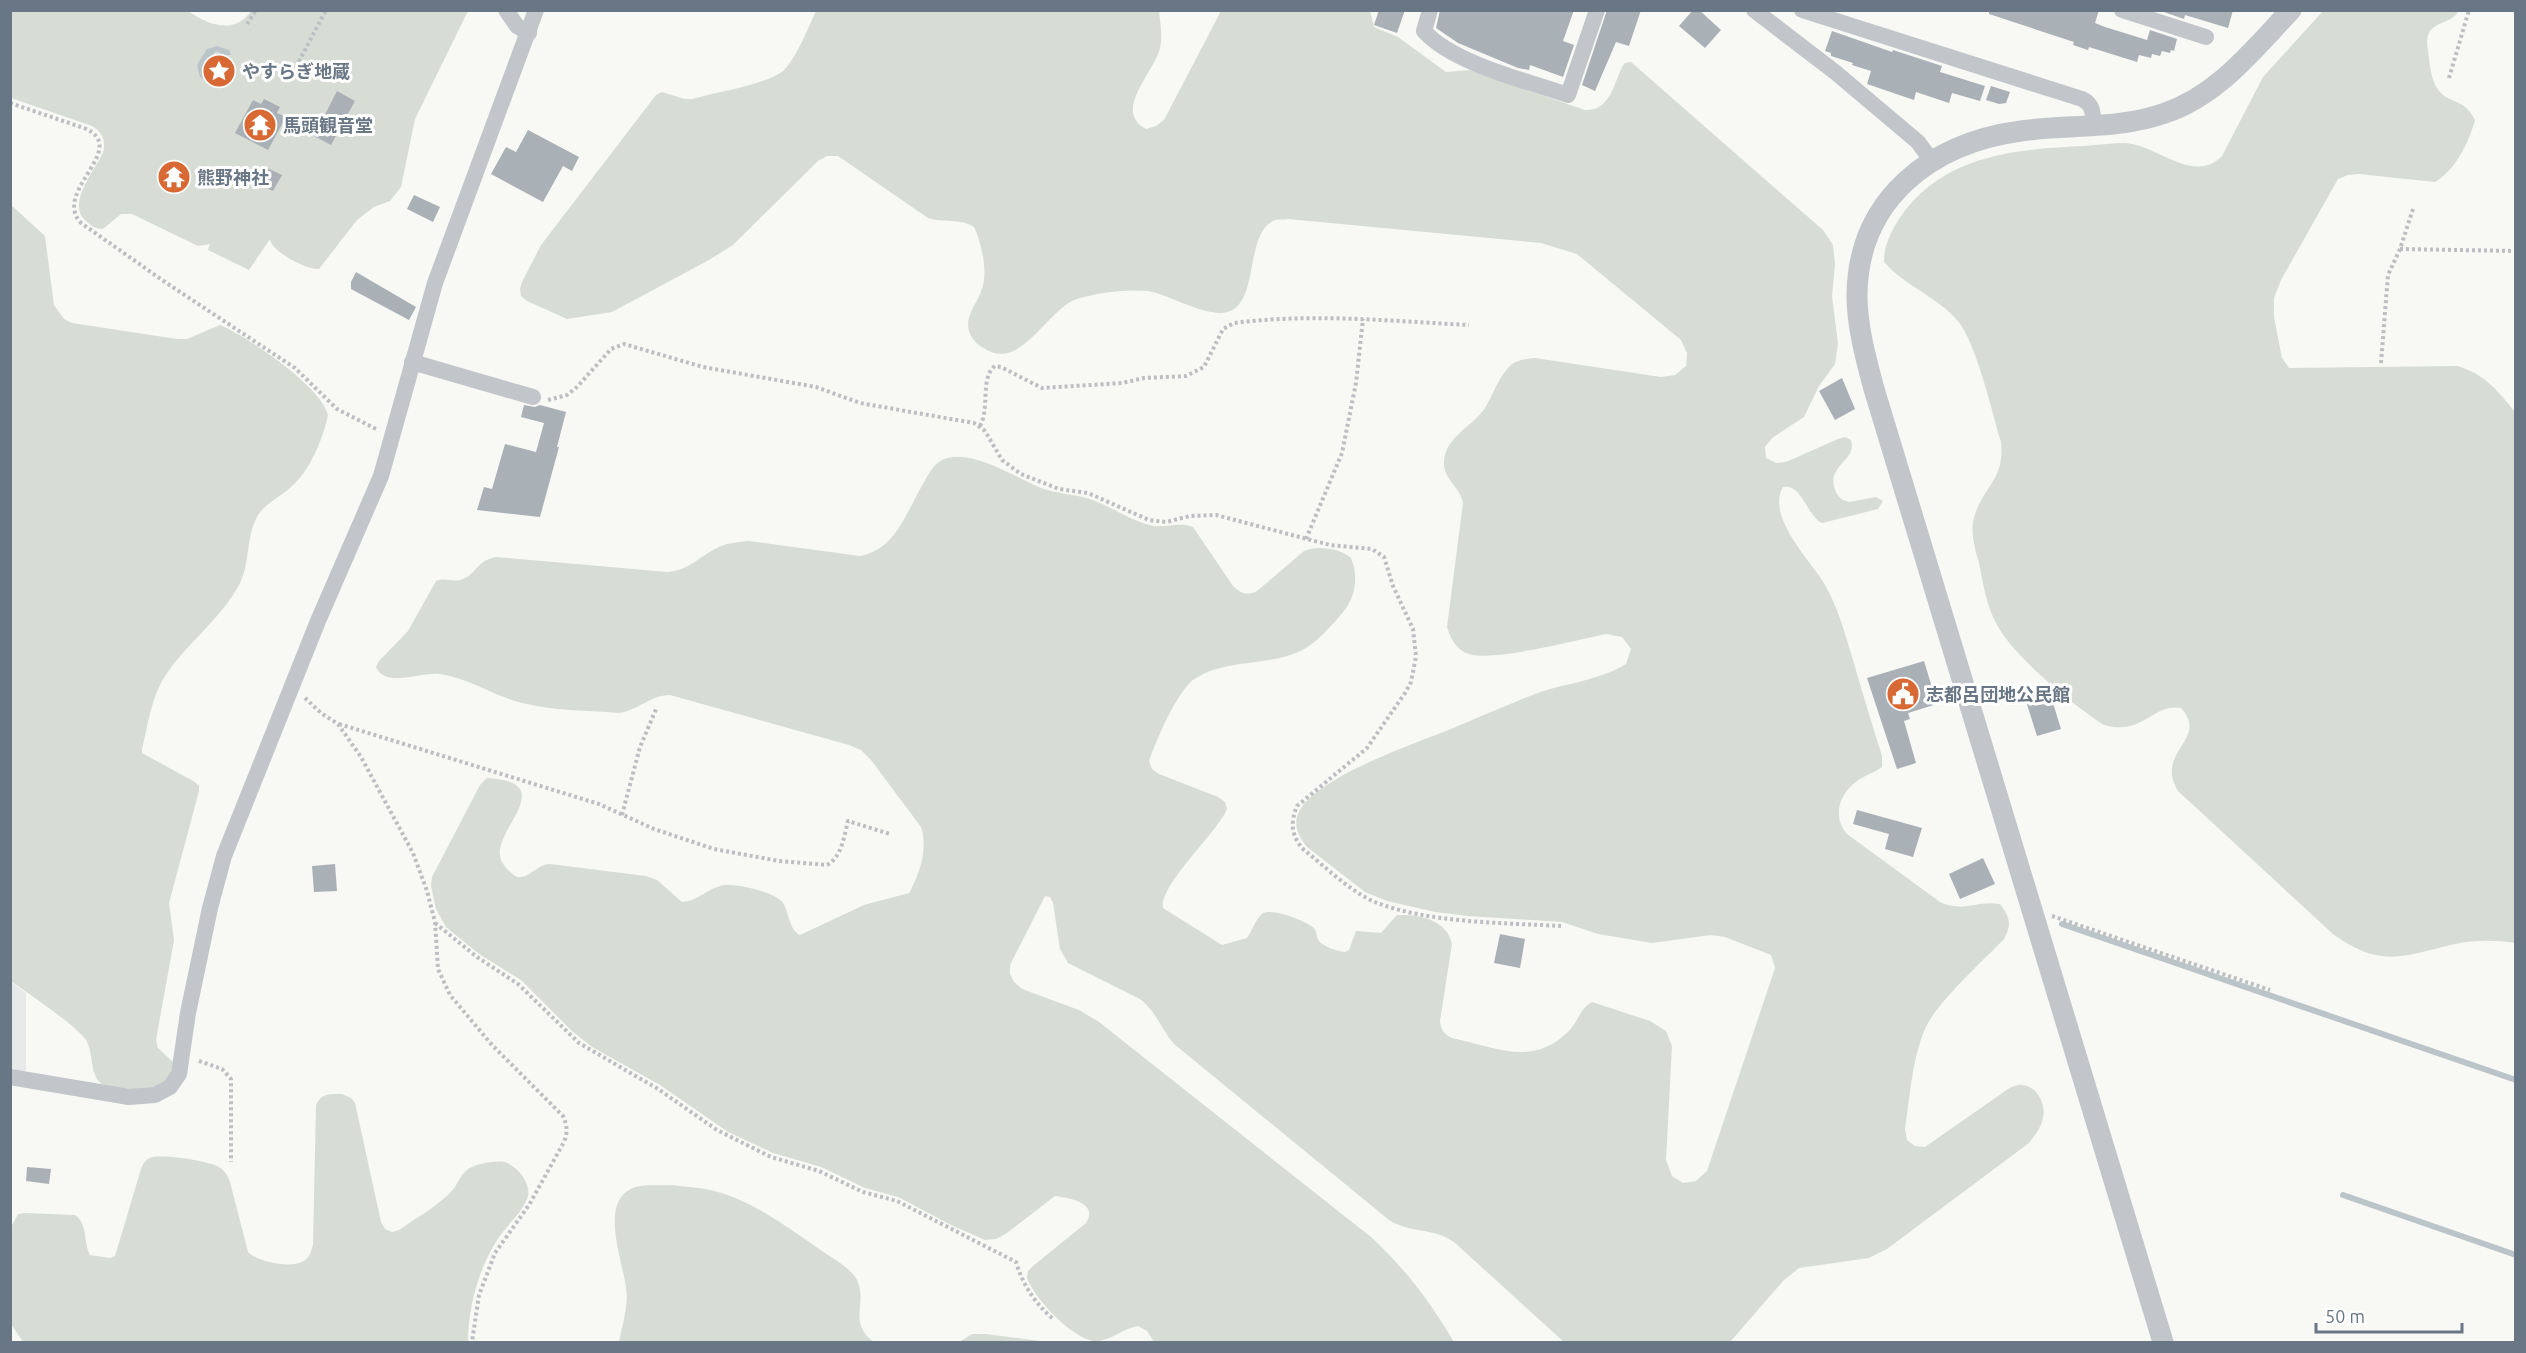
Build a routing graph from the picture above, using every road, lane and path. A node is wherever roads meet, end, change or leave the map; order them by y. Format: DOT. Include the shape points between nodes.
graph roads {
  1 [pos="255,10"];
  2 [pos="326,10"];
  3 [pos="506,10"];
  4 [pos="536,10"];
  5 [pos="1430,10"];
  6 [pos="1754,10"];
  7 [pos="1802,10"];
  8 [pos="2291,10"];
  9 [pos="2469,10"];
  10 [pos="2128,11"];
  11 [pos="1592,12"];
  12 [pos="247,24"];
  13 [pos="529,33"];
  14 [pos="2206,37"];
  15 [pos="296,67"];
  16 [pos="2449,78"];
  17 [pos="10,103"];
  18 [pos="2093,126"];
  19 [pos="1931,160"];
  20 [pos="2413,209"];
  21 [pos="2400,249"];
  22 [pos="2516,251"];
  23 [pos="1363,319"];
  24 [pos="1469,326"];
  25 [pos="412,362"];
  26 [pos="2381,363"];
  27 [pos="532,397"];
  28 [pos="980,426"];
  29 [pos="393,435"];
  30 [pos="1306,539"];
  31 [pos="295,683"];
  32 [pos="657,706"];
  33 [pos="339,724"];
  34 [pos="622,815"];
  35 [pos="890,834"];
  36 [pos="2035,921"];
  37 [pos="435,922"];
  38 [pos="1562,926"];
  39 [pos="2270,990"];
  40 [pos="183,1056"];
  41 [pos="10,1077"];
  42 [pos="231,1162"];
  43 [pos="1053,1319"];
  44 [pos="472,1342"];
  45 [pos="2163,1342"];
  1 -- 12 [label="path"];
  2 -- 15 [label="path"];
  3 -- 13 [label="street" via="517,26"];
  4 -- 13 [label="street"];
  5 -- 11 [label="street" via="1424,31 1463,59 1568,95"];
  6 -- 19 [label="street" via="1918,142"];
  7 -- 18 [label="street" via="2082,99 2092,109"];
  8 -- 18 [label="street" via="2222,81 2196,99 2147,119"];
  9 -- 16 [label="path"];
  10 -- 14 [label="street"];
  13 -- 25 [label="street" via="441,266"];
  17 -- 29 [label="path" via="84,128 99,139 99,151 74,199 75,217 81,223 295,368 337,409"];
  18 -- 19 [label="street" via="2048,127 1985,138"];
  19 -- 36 [label="street" via="1894,193 1878,216 1859,268 1860,327 1874,389"];
  20 -- 21 [label="path"];
  21 -- 22 [label="path"];
  21 -- 26 [label="path" via="2388,275"];
  23 -- 24 [label="path"];
  23 -- 28 [label="path" via="1234,323 1224,329 1204,367 1186,376 1042,388 995,366 988,376 986,414"];
  23 -- 30 [label="path" via="1342,453"];
  25 -- 27 [label="street"];
  25 -- 29 [label="street"];
  27 -- 28 [label="path" via="544,400 567,395 611,349 624,344 703,367 816,387 860,403"];
  28 -- 30 [label="path" via="1011,469 1059,489 1088,493 1149,520 1166,522 1216,515"];
  29 -- 31 [label="street" via="377,486"];
  30 -- 38 [label="path" via="1341,548 1372,549 1384,557 1413,629 1416,656 1405,693 1366,748 1297,806 1292,817 1296,841 1363,896 1385,905 1434,916"];
  31 -- 33 [label="path" via="306,700"];
  31 -- 40 [label="street" via="224,856 188,1013"];
  32 -- 34 [label="path" via="640,747"];
  33 -- 34 [label="path" via="599,804"];
  33 -- 37 [label="path" via="413,853"];
  34 -- 35 [label="path" via="714,849 820,865 827,865 838,855 848,821"];
  36 -- 39 [label="path" via="2055,915"];
  36 -- 45 [label="street"];
  37 -- 43 [label="path" via="518,984 579,1043 658,1089 717,1130 771,1157 897,1201 1016,1262 1033,1299"];
  37 -- 44 [label="path" via="438,969 450,995 492,1046 567,1124 564,1142 486,1273"];
  40 -- 41 [label="street" via="175,1081 163,1092 147,1097"];
  40 -- 42 [label="path" via="222,1069 231,1079"];
}
